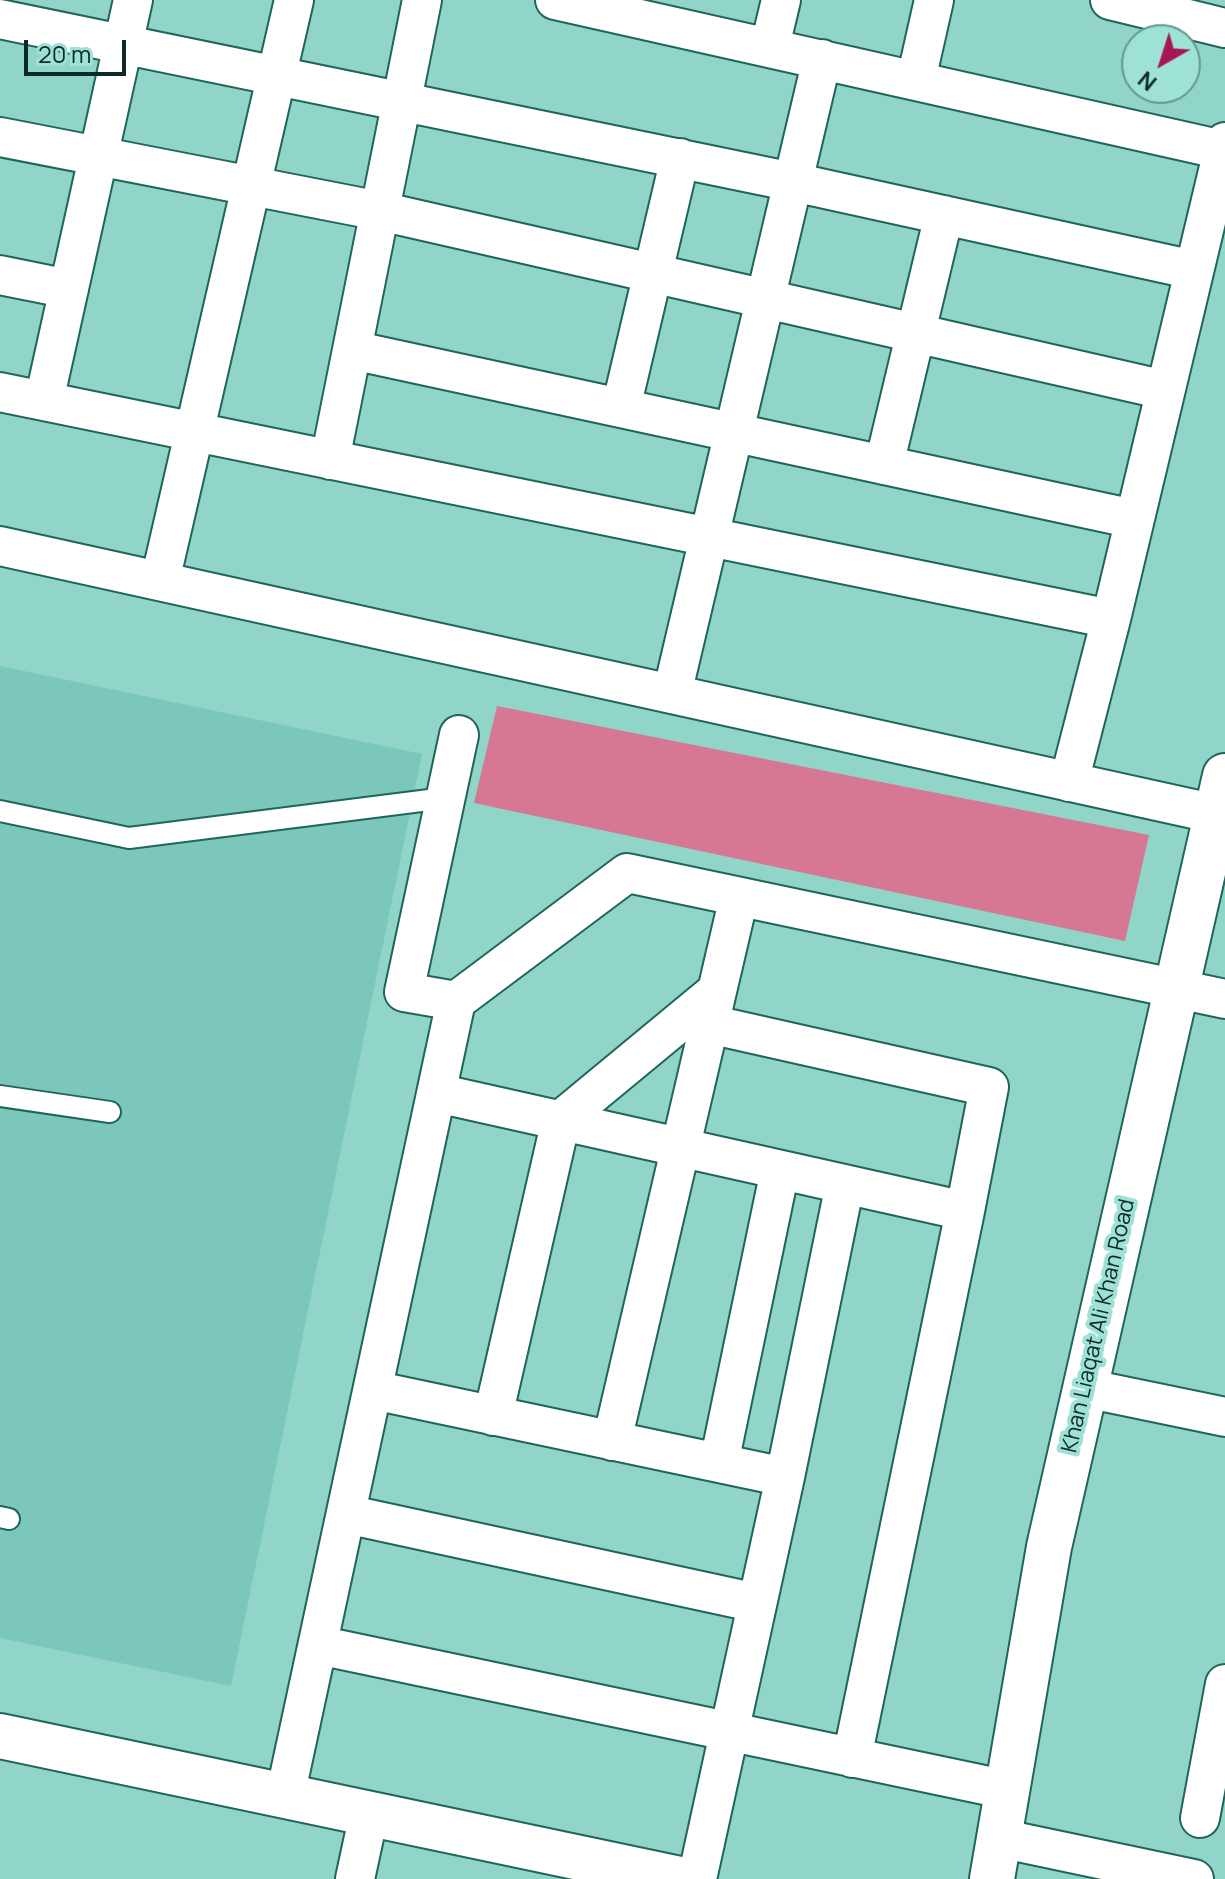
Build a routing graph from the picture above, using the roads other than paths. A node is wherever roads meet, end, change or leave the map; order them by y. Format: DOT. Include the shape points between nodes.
graph roads {
  1 [pos="133,0"];
  2 [pos="294,0"];
  3 [pos="422,0"];
  4 [pos="555,0"];
  5 [pos="781,0"];
  6 [pos="934,0"];
  7 [pos="1110,0"];
  8 [pos="0,19"];
  9 [pos="1225,28"];
  10 [pos="123,44"];
  11 [pos="770,46"];
  12 [pos="822,59"];
  13 [pos="276,75"];
  14 [pos="916,80"];
  15 [pos="402,101"];
  16 [pos="0,137"];
  17 [pos="1224,146"];
  18 [pos="98,156"];
  19 [pos="680,158"];
  20 [pos="793,182"];
  21 [pos="251,186"];
  22 [pos="380,211"];
  23 [pos="944,215"];
  24 [pos="1194,270"];
  25 [pos="653,273"];
  26 [pos="0,275"];
  27 [pos="69,289"];
  28 [pos="766,299"];
  29 [pos="915,333"];
  30 [pos="352,350"];
  31 [pos="1165,390"];
  32 [pos="0,392"];
  33 [pos="44,401"];
  34 [pos="621,408"];
  35 [pos="194,432"];
  36 [pos="734,433"];
  37 [pos="330,460"];
  38 [pos="884,465"];
  39 [pos="1134,519"];
  40 [pos="709,537"];
  41 [pos="0,546"];
  42 [pos="160,581"];
  43 [pos="1111,619"];
  44 [pos="672,694"];
  45 [pos="459,735"];
  46 [pos="1069,782"];
  47 [pos="445,798"];
  48 [pos="1222,802"];
  49 [pos="0,811"];
  50 [pos="739,897"];
  51 [pos="1176,990"];
  52 [pos="1225,999"];
  53 [pos="456,1001"];
  54 [pos="713,1008"];
  55 [pos="437,1093"];
  56 [pos="0,1096"];
  57 [pos="110,1112"];
  58 [pos="561,1120"];
  59 [pos="680,1147"];
  60 [pos="780,1170"];
  61 [pos="845,1184"];
  62 [pos="965,1211"];
  63 [pos="1085,1388"];
  64 [pos="373,1390"];
  65 [pos="493,1416"];
  66 [pos="1225,1417"];
  67 [pos="612,1441"];
  68 [pos="719,1463"];
  69 [pos="785,1477"];
  70 [pos="346,1514"];
  71 [pos="757,1603"];
  72 [pos="318,1645"];
  73 [pos="1225,1684"];
  74 [pos="729,1733"];
  75 [pos="0,1736"];
  76 [pos="852,1758"];
  77 [pos="1008,1790"];
  78 [pos="285,1796"];
  79 [pos="369,1814"];
  80 [pos="1200,1818"];
  81 [pos="996,1859"];
  82 [pos="355,1879"];
  83 [pos="680,1879"];
  84 [pos="697,1879"];
  85 [pos="1194,1879"];
  1 -- 10 [label="street"];
  2 -- 13 [label="street"];
  3 -- 15 [label="street"];
  4 -- 11 [label="street"];
  5 -- 11 [label="street"];
  6 -- 14 [label="street"];
  7 -- 9 [label="street"];
  8 -- 10 [label="street"];
  10 -- 13 [label="street"];
  10 -- 18 [label="street"];
  11 -- 12 [label="street"];
  12 -- 14 [label="street"];
  12 -- 20 [label="street"];
  13 -- 15 [label="street"];
  13 -- 21 [label="street"];
  14 -- 17 [label="street"];
  15 -- 19 [label="street"];
  15 -- 22 [label="street"];
  16 -- 18 [label="street"];
  17 -- 24 [label="street"];
  18 -- 21 [label="street"];
  18 -- 27 [label="street"];
  19 -- 20 [label="street"];
  19 -- 25 [label="street"];
  20 -- 23 [label="street"];
  20 -- 28 [label="street"];
  21 -- 22 [label="street"];
  21 -- 35 [label="street"];
  22 -- 25 [label="street"];
  22 -- 30 [label="street"];
  23 -- 24 [label="street"];
  23 -- 29 [label="street"];
  24 -- 31 [label="street"];
  25 -- 28 [label="street"];
  25 -- 34 [label="street"];
  26 -- 27 [label="street"];
  27 -- 33 [label="street"];
  28 -- 29 [label="street"];
  28 -- 36 [label="street"];
  29 -- 31 [label="street"];
  29 -- 38 [label="street"];
  30 -- 34 [label="street"];
  30 -- 37 [label="street"];
  31 -- 39 [label="street"];
  32 -- 33 [label="street"];
  33 -- 35 [label="street"];
  34 -- 36 [label="street"];
  35 -- 37 [label="street"];
  35 -- 42 [label="street"];
  36 -- 38 [label="street"];
  36 -- 40 [label="street"];
  37 -- 40 [label="street"];
  38 -- 39 [label="street"];
  39 -- 43 [label="street"];
  40 -- 43 [label="street"];
  40 -- 44 [label="street"];
  41 -- 42 [label="street"];
  42 -- 44 [label="street"];
  43 -- 46 [label="street"];
  44 -- 46 [label="street"];
  45 -- 47 [label="street"];
  46 -- 48 [label="street"];
  47 -- 49 [label="lane" via="129,838"];
  47 -- 53 [label="street" via="404,992"];
  48 -- 51 [label="street, Khan Liaqat Ali Khan Road"];
  50 -- 51 [label="street"];
  50 -- 53 [label="street" via="627,873"];
  50 -- 54 [label="street"];
  51 -- 52 [label="street"];
  51 -- 63 [label="street, Khan Liaqat Ali Khan Road"];
  53 -- 55 [label="street"];
  54 -- 58 [label="street"];
  54 -- 59 [label="street"];
  54 -- 62 [label="street" via="989,1087"];
  55 -- 58 [label="street"];
  55 -- 64 [label="street"];
  56 -- 57 [label="lane"];
  58 -- 59 [label="street"];
  58 -- 65 [label="street"];
  59 -- 60 [label="street"];
  59 -- 67 [label="street"];
  60 -- 61 [label="street"];
  60 -- 68 [label="street"];
  61 -- 62 [label="street"];
  61 -- 69 [label="street"];
  62 -- 76 [label="street"];
  63 -- 66 [label="street"];
  63 -- 77 [label="street, Khan Liaqat Ali Khan Road" via="1049,1547"];
  64 -- 65 [label="street"];
  64 -- 70 [label="street"];
  65 -- 67 [label="street"];
  67 -- 68 [label="street"];
  68 -- 69 [label="street"];
  69 -- 71 [label="street"];
  70 -- 71 [label="street"];
  70 -- 72 [label="street"];
  71 -- 74 [label="street"];
  72 -- 74 [label="street"];
  72 -- 78 [label="street"];
  73 -- 80 [label="street"];
  74 -- 76 [label="street"];
  74 -- 84 [label="street"];
  75 -- 78 [label="street"];
  76 -- 77 [label="street"];
  77 -- 81 [label="street, Khan Liaqat Ali Khan Road"];
  78 -- 79 [label="street"];
  79 -- 82 [label="street"];
  79 -- 83 [label="street"];
  81 -- 85 [label="street"];
}
